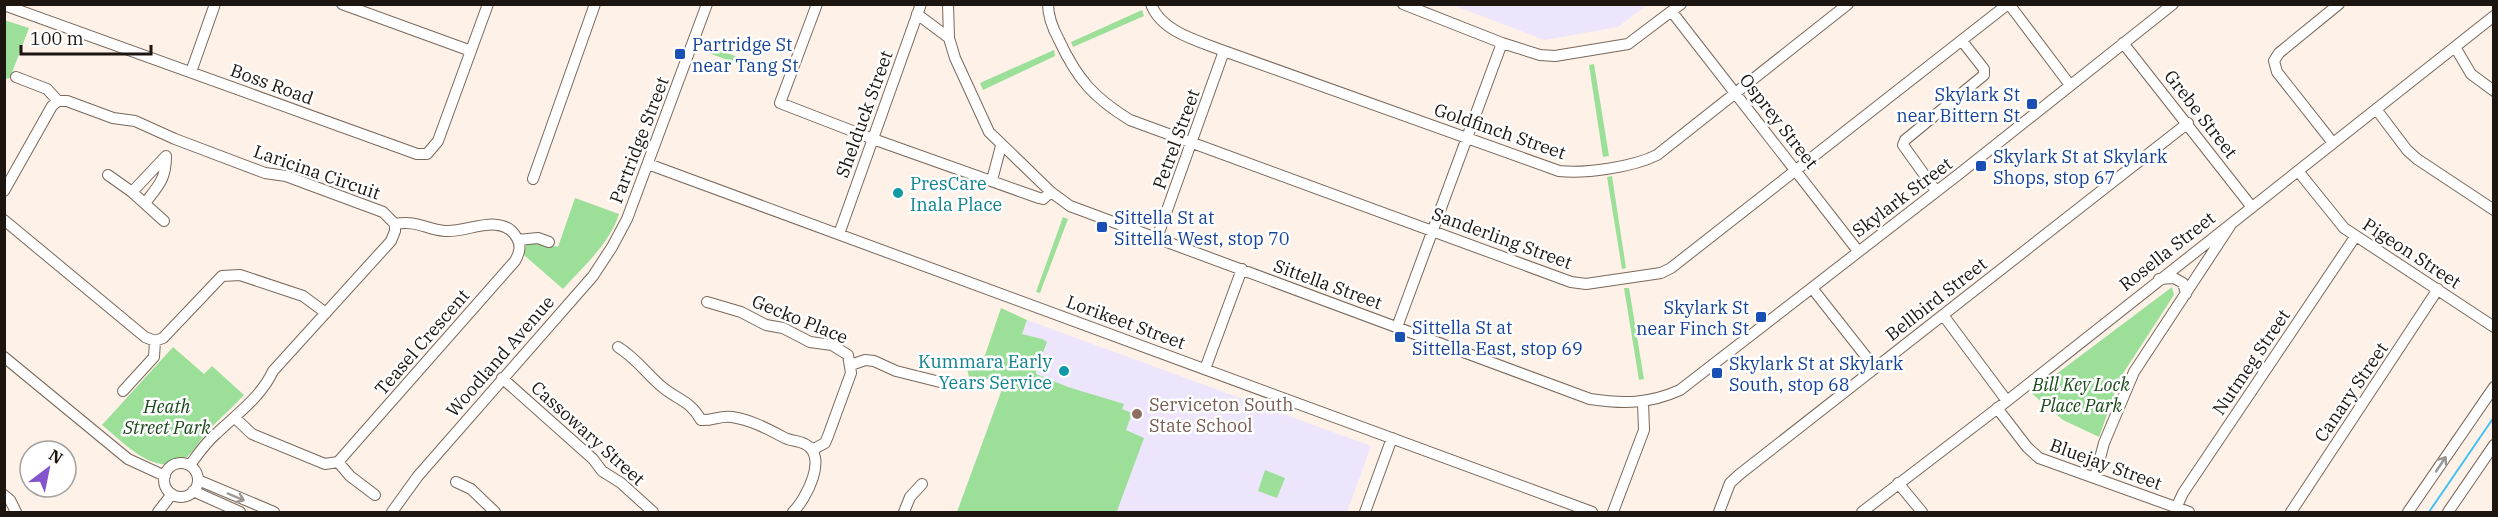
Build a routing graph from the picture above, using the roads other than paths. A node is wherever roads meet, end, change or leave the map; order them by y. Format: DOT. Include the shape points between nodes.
graph roads {
  1 [pos="215,4"];
  2 [pos="342,4"];
  3 [pos="488,4"];
  4 [pos="595,4"];
  5 [pos="707,4"];
  6 [pos="817,4"];
  7 [pos="948,4"];
  8 [pos="1048,4"];
  9 [pos="1151,4"];
  10 [pos="1403,4"];
  11 [pos="1681,4"];
  12 [pos="1848,4"];
  13 [pos="2009,4"];
  14 [pos="2173,4"];
  15 [pos="2339,4"];
  16 [pos="4,5"];
  17 [pos="919,9"];
  18 [pos="1672,12"];
  19 [pos="2493,16"];
  20 [pos="949,38"];
  21 [pos="1962,41"];
  22 [pos="1502,42"];
  23 [pos="2123,43"];
  24 [pos="2455,47"];
  25 [pos="471,51"];
  26 [pos="1224,51"];
  27 [pos="191,72"];
  28 [pos="16,77"];
  29 [pos="2070,85"];
  30 [pos="2493,91"];
  31 [pos="1736,92"];
  32 [pos="58,101"];
  33 [pos="2376,109"];
  34 [pos="2188,123"];
  35 [pos="1466,138"];
  36 [pos="175,139"];
  37 [pos="873,139"];
  38 [pos="2332,143"];
  39 [pos="1192,144"];
  40 [pos="1001,146"];
  41 [pos="166,156"];
  42 [pos="648,164"];
  43 [pos="1796,171"];
  44 [pos="2298,171"];
  45 [pos="108,175"];
  46 [pos="534,179"];
  47 [pos="992,180"];
  48 [pos="4,191"];
  49 [pos="1936,191"];
  50 [pos="132,192"];
  51 [pos="1052,192"];
  52 [pos="145,203"];
  53 [pos="2251,206"];
  54 [pos="2493,210"];
  55 [pos="627,219"];
  56 [pos="4,220"];
  57 [pos="2234,220"];
  58 [pos="164,221"];
  59 [pos="395,224"];
  60 [pos="1433,230"];
  61 [pos="839,234"];
  62 [pos="2355,237"];
  63 [pos="1157,238"];
  64 [pos="518,240"];
  65 [pos="549,242"];
  66 [pos="1858,250"];
  67 [pos="1242,269"];
  68 [pos="2159,279"];
  69 [pos="1812,288"];
  70 [pos="2438,289"];
  71 [pos="2186,294"];
  72 [pos="706,302"];
  73 [pos="326,313"];
  74 [pos="1943,315"];
  75 [pos="1397,327"];
  76 [pos="2493,327"];
  77 [pos="155,341"];
  78 [pos="618,347"];
  79 [pos="4,357"];
  80 [pos="851,365"];
  81 [pos="1875,368"];
  82 [pos="1205,369"];
  83 [pos="502,378"];
  84 [pos="948,384"];
  85 [pos="2493,387"];
  86 [pos="123,391"];
  87 [pos="2007,401"];
  88 [pos="1643,402"];
  89 [pos="1997,408"];
  90 [pos="235,418"];
  91 [pos="1392,438"];
  92 [pos="2493,445"];
  93 [pos="812,450"];
  94 [pos="338,462"];
  95 [pos="190,465"];
  96 [pos="165,476"];
  97 [pos="2095,477"];
  98 [pos="198,480"];
  99 [pos="456,482"];
  100 [pos="1898,483"];
  101 [pos="922,484"];
  102 [pos="193,491"];
  103 [pos="172,494"];
  104 [pos="4,495"];
  105 [pos="375,495"];
  106 [pos="2176,508"];
  107 [pos="16,513"];
  108 [pos="158,513"];
  109 [pos="240,513"];
  110 [pos="274,513"];
  111 [pos="392,513"];
  112 [pos="495,513"];
  113 [pos="653,513"];
  114 [pos="793,513"];
  115 [pos="904,513"];
  116 [pos="1365,513"];
  117 [pos="1592,513"];
  118 [pos="1613,513"];
  119 [pos="1719,513"];
  120 [pos="1862,513"];
  121 [pos="1922,513"];
  122 [pos="2189,513"];
  123 [pos="2291,513"];
  124 [pos="2408,513"];
  125 [pos="2448,513"];
  1 -- 27 [label="street"];
  2 -- 25 [label="street"];
  3 -- 25 [label="street"];
  4 -- 46 [label="street"];
  5 -- 42 [label="street, Partridge Street"];
  6 -- 37 [label="street" via="776,105"];
  7 -- 20 [label="street, Sittella Street"];
  8 -- 39 [label="street, Sanderling Street" via="1051,24 1081,81 1130,120"];
  9 -- 26 [label="street, Goldfinch Street" via="1164,24"];
  10 -- 22 [label="street"];
  11 -- 18 [label="street"];
  12 -- 31 [label="street, Goldfinch Street"];
  13 -- 21 [label="street, Sanderling Street"];
  13 -- 29 [label="street"];
  14 -- 23 [label="street, Skylark Street"];
  15 -- 38 [label="street" via="2274,61 2277,72"];
  16 -- 27 [label="street, Boss Road"];
  17 -- 20 [label="street"];
  17 -- 37 [label="street, Shelduck Street"];
  18 -- 22 [label="street" via="1628,44 1555,56"];
  18 -- 31 [label="street, Osprey Street"];
  19 -- 24 [label="street, Rosella Street"];
  20 -- 40 [label="street, Sittella Street" via="989,132"];
  21 -- 43 [label="street, Sanderling Street"];
  21 -- 49 [label="street" via="1984,69 1984,75 1903,145"];
  22 -- 35 [label="street"];
  23 -- 29 [label="street, Skylark Street"];
  23 -- 34 [label="street, Grebe Street"];
  24 -- 30 [label="street" via="2471,74"];
  24 -- 33 [label="street, Rosella Street"];
  25 -- 27 [label="street, Boss Road" via="438,141 427,154 417,154"];
  26 -- 35 [label="street, Goldfinch Street"];
  26 -- 39 [label="street, Petrel Street"];
  28 -- 32 [label="street, Laricina Circuit" via="47,89"];
  29 -- 49 [label="street, Skylark Street"];
  31 -- 35 [label="street, Goldfinch Street" via="1651,158 1574,173"];
  31 -- 43 [label="street, Osprey Street"];
  32 -- 36 [label="street, Laricina Circuit" via="135,121"];
  32 -- 48 [label="street"];
  33 -- 38 [label="street, Rosella Street"];
  33 -- 54 [label="street" via="2417,159"];
  34 -- 53 [label="street, Grebe Street"];
  34 -- 74 [label="street, Bellbird Street"];
  35 -- 60 [label="street"];
  36 -- 41 [label="street"];
  36 -- 59 [label="street, Laricina Circuit" via="383,212"];
  37 -- 47 [label="street"];
  37 -- 61 [label="street, Shelduck Street"];
  38 -- 44 [label="street, Rosella Street"];
  39 -- 60 [label="street, Sanderling Street"];
  39 -- 63 [label="street, Petrel Street"];
  40 -- 47 [label="street"];
  40 -- 51 [label="street, Sittella Street"];
  41 -- 50 [label="street"];
  41 -- 52 [label="street" via="166,171"];
  42 -- 55 [label="street, Partridge Street"];
  42 -- 61 [label="street, Lorikeet Street"];
  43 -- 60 [label="street, Sanderling Street" via="1661,273 1586,285"];
  43 -- 66 [label="street, Osprey Street"];
  44 -- 53 [label="street, Rosella Street"];
  44 -- 62 [label="street, Pigeon Street"];
  45 -- 50 [label="street"];
  47 -- 51 [label="street" via="1043,199"];
  49 -- 66 [label="street, Skylark Street"];
  50 -- 52 [label="street"];
  51 -- 63 [label="street, Sittella Street" via="1073,208"];
  52 -- 58 [label="street"];
  53 -- 57 [label="street, Rosella Street"];
  55 -- 83 [label="street, Woodland Avenue" via="593,276"];
  56 -- 77 [label="street" via="145,337"];
  57 -- 68 [label="street, Rosella Street"];
  57 -- 71 [label="street"];
  59 -- 64 [label="street" via="410,221 446,231 495,225 514,232"];
  59 -- 73 [label="street" via="391,241"];
  60 -- 75 [label="street"];
  61 -- 82 [label="street, Lorikeet Street"];
  62 -- 70 [label="street, Pigeon Street"];
  62 -- 106 [label="street, Nutmeg Street"];
  63 -- 67 [label="street, Sittella Street"];
  64 -- 65 [label="street" via="538,238"];
  64 -- 94 [label="street, Teasel Crescent" via="515,261"];
  66 -- 69 [label="street, Skylark Street"];
  67 -- 75 [label="street, Sittella Street"];
  67 -- 82 [label="street"];
  68 -- 71 [label="street" via="2174,278 2182,283"];
  68 -- 87 [label="street, Rosella Street"];
  69 -- 81 [label="street"];
  69 -- 88 [label="street, Skylark Street" via="1680,390"];
  70 -- 76 [label="street, Pigeon Street"];
  70 -- 123 [label="street, Canary Street"];
  71 -- 97 [label="street" via="2133,372"];
  72 -- 80 [label="street, Gecko Place" via="783,328 810,342 832,345 848,355"];
  73 -- 77 [label="street" via="303,296 230,274 222,276 163,338"];
  73 -- 90 [label="street"];
  74 -- 81 [label="street, Bellbird Street"];
  74 -- 87 [label="street"];
  75 -- 88 [label="street, Sittella Street" via="1590,399"];
  77 -- 86 [label="street" via="154,357"];
  78 -- 93 [label="street" via="635,358 660,385 695,408 701,420 712,421 722,416 751,421"];
  79 -- 96 [label="street" via="128,459"];
  80 -- 84 [label="street" via="874,361 896,371"];
  80 -- 93 [label="street, Gecko Place" via="825,443"];
  81 -- 119 [label="street, Bellbird Street" via="1730,483"];
  82 -- 91 [label="street, Lorikeet Street"];
  83 -- 111 [label="street, Woodland Avenue" via="418,476"];
  83 -- 113 [label="street, Cassowary Street"];
  124 -- 85 [label="street, one-way"];
  87 -- 89 [label="street, Rosella Street"];
  88 -- 118 [label="street" via="1644,430"];
  89 -- 97 [label="street, Bluejay Street" via="2039,458"];
  89 -- 100 [label="street, Rosella Street"];
  90 -- 94 [label="street" via="252,434 325,464"];
  90 -- 95 [label="street" via="215,434"];
  91 -- 116 [label="street"];
  91 -- 117 [label="street, Lorikeet Street"];
  92 -- 125 [label="street"];
  93 -- 114 [label="street" via="814,475"];
  94 -- 105 [label="street"];
  95 -- 96 [label="street" via="174,464"];
  95 -- 98 [label="street"];
  96 -- 103 [label="street" via="165,485"];
  97 -- 106 [label="street, Bluejay Street"];
  98 -- 102 [label="street"];
  98 -- 110 [label="street, one-way"];
  99 -- 112 [label="street" via="471,489"];
  100 -- 120 [label="street, Rosella Street"];
  100 -- 121 [label="street"];
  101 -- 115 [label="street" via="910,497"];
  102 -- 103 [label="street" via="183,496"];
  102 -- 109 [label="street"];
  103 -- 108 [label="street"];
  104 -- 107 [label="street"];
  106 -- 122 [label="street, Bluejay Street"];
}
